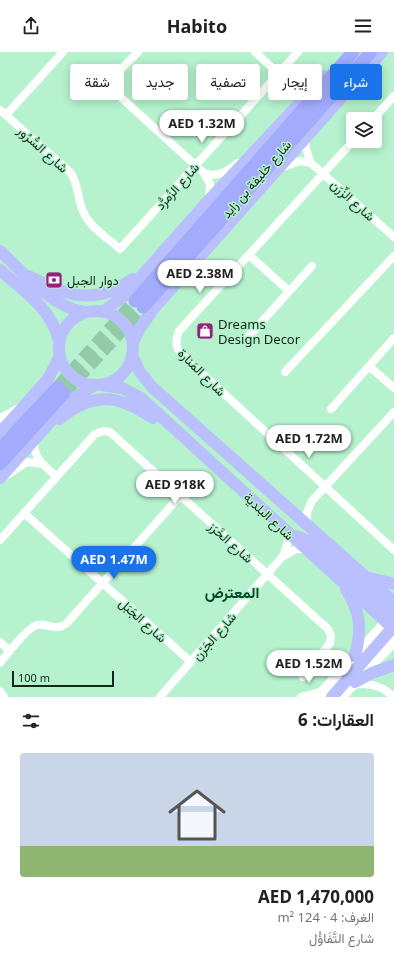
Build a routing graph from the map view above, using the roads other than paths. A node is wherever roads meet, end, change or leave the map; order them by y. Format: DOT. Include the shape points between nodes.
graph roads {
  1 [pos="63,52"];
  2 [pos="138,52"];
  3 [pos="255,52"];
  4 [pos="298,52"];
  5 [pos="348,52"];
  6 [pos="353,52"];
  7 [pos="371,52"];
  8 [pos="382,52"];
  9 [pos="268,64"];
  10 [pos="288,64"];
  11 [pos="268,86"];
  12 [pos="394,96"];
  13 [pos="379,112"];
  14 [pos="3,113"];
  15 [pos="305,139"];
  16 [pos="346,148"];
  17 [pos="250,155"];
  18 [pos="312,163"];
  19 [pos="196,165"];
  20 [pos="280,168"];
  21 [pos="204,173"];
  22 [pos="323,173"];
  23 [pos="208,201"];
  24 [pos="394,237"];
  25 [pos="120,249"];
  26 [pos="0,251"];
  27 [pos="249,255"];
  28 [pos="394,256"];
  29 [pos="312,266"];
  30 [pos="148,268"];
  31 [pos="0,270"];
  32 [pos="28,276"];
  33 [pos="289,291"];
  34 [pos="104,311"];
  35 [pos="84,312"];
  36 [pos="248,337"];
  37 [pos="394,338"];
  38 [pos="59,341"];
  39 [pos="133,342"];
  40 [pos="132,355"];
  41 [pos="60,356"];
  42 [pos="369,366"];
  43 [pos="285,372"];
  44 [pos="98,385"];
  45 [pos="394,388"];
  46 [pos="24,406"];
  47 [pos="331,409"];
  48 [pos="394,412"];
  49 [pos="0,418"];
  50 [pos="49,424"];
  51 [pos="170,425"];
  52 [pos="0,433"];
  53 [pos="34,440"];
  54 [pos="0,449"];
  55 [pos="0,464"];
  56 [pos="42,464"];
  57 [pos="56,476"];
  58 [pos="0,479"];
  59 [pos="325,487"];
  60 [pos="180,496"];
  61 [pos="312,502"];
  62 [pos="289,508"];
  63 [pos="24,513"];
  64 [pos="307,524"];
  65 [pos="289,534"];
  66 [pos="0,540"];
  67 [pos="305,549"];
  68 [pos="394,550"];
  69 [pos="283,556"];
  70 [pos="268,574"];
  71 [pos="366,577"];
  72 [pos="103,583"];
  73 [pos="343,583"];
  74 [pos="394,584"];
  75 [pos="394,602"];
  76 [pos="393,621"];
  77 [pos="394,641"];
  78 [pos="0,642"];
  79 [pos="10,651"];
  80 [pos="355,656"];
  81 [pos="191,662"];
  82 [pos="0,663"];
  83 [pos="394,665"];
  84 [pos="303,676"];
  85 [pos="353,684"];
  86 [pos="0,691"];
  87 [pos="325,695"];
  88 [pos="393,696"];
  89 [pos="4,697"];
  90 [pos="160,697"];
  91 [pos="301,697"];
  92 [pos="341,697"];
  1 -- 14 [label="street"];
  2 -- 19 [label="street" via="115,78 115,92"];
  3 -- 9 [label="street"];
  4 -- 10 [label="street, شارع الزُمرُّد"];
  5 -- 17 [label="main road"];
  6 -- 7 [label="highway, شارع خليفة بن زايد" via="223,200 139,304"];
  8 -- 15 [label="main road"];
  11 -- 19 [label="street, شارع الزُمرُّد"];
  12 -- 13 [label="street"];
  14 -- 25 [label="street, شارع السُّرُور" via="70,172 86,217"];
  15 -- 18 [label="street, شارع الزِّرَن"];
  15 -- 20 [label="main road"];
  16 -- 22 [label="street, شارع المَنارة"];
  17 -- 21 [label="street" via="221,174"];
  17 -- 23 [label="main road"];
  18 -- 20 [label="street" via="300,161"];
  18 -- 22 [label="street, شارع الزِّرَن"];
  19 -- 21 [label="street"];
  19 -- 25 [label="street, شارع الزُمرُّد"];
  20 -- 39 [label="main road" via="154,308"];
  21 -- 23 [label="street" via="210,184"];
  22 -- 24 [label="street, شارع الزِّرَن"];
  22 -- 27 [label="street, شارع المَنارة"];
  23 -- 30 [label="main road"];
  26 -- 32 [label="main road"];
  27 -- 33 [label="street"];
  27 -- 59 [label="street, شارع المَنارة" via="179,331 176,346 181,354"];
  28 -- 43 [label="street"];
  29 -- 33 [label="street"];
  30 -- 32 [label="main road" via="117,289 102,295 86,297 64,293"];
  30 -- 34 [label="main road" via="124,296"];
  31 -- 38 [label="main road" via="48,314 56,328"];
  32 -- 35 [label="main road" via="57,302 70,309"];
  33 -- 36 [label="street"];
  34 -- 35 [label="main road"];
  34 -- 39 [label="main road" via="121,320 129,330"];
  35 -- 38 [label="main road" via="67,324"];
  37 -- 42 [label="street"];
  38 -- 41 [label="main road"];
  39 -- 40 [label="main road"];
  40 -- 44 [label="main road" via="124,372 114,380"];
  40 -- 62 [label="main road, شارع البلدية" via="147,382"];
  41 -- 44 [label="main road" via="64,368 72,377 83,383"];
  41 -- 46 [label="main road" via="48,379"];
  42 -- 45 [label="street"];
  42 -- 47 [label="street"];
  44 -- 50 [label="main road" via="70,401"];
  44 -- 51 [label="main road, شارع البلدية" via="115,386 135,394"];
  46 -- 49 [label="street"];
  46 -- 52 [label="main road"];
  48 -- 59 [label="street"];
  50 -- 51 [label="main road" via="82,404 104,399 127,402"];
  50 -- 53 [label="main road"];
  51 -- 65 [label="main road, شارع البلدية"];
  53 -- 56 [label="street" via="36,453"];
  53 -- 58 [label="main road"];
  54 -- 55 [label="highway" via="61,390"];
  56 -- 57 [label="street"];
  56 -- 58 [label="street" via="23,464"];
  57 -- 60 [label="street, شارع الخَرَز" via="95,434 107,431"];
  57 -- 63 [label="street, شارع الخَرَز"];
  59 -- 61 [label="street"];
  59 -- 68 [label="street, شارع المَنارة"];
  60 -- 70 [label="street, شارع الخَرَز"];
  60 -- 72 [label="street"];
  61 -- 62 [label="street" via="303,507"];
  61 -- 64 [label="street" via="307,513"];
  62 -- 64 [label="main road, شارع البلدية"];
  63 -- 66 [label="street, شارع الخَرَز"];
  63 -- 72 [label="street, شارع الجَبَل"];
  64 -- 71 [label="main road, شارع البلدية"];
  65 -- 67 [label="main road, شارع البلدية"];
  65 -- 69 [label="street, شارع الجَرْن"];
  65 -- 76 [label="main road" via="311,542"];
  67 -- 69 [label="street, شارع الجَرْن" via="296,549"];
  67 -- 73 [label="main road, شارع البلدية"];
  69 -- 70 [label="street, شارع الجَرْن"];
  70 -- 81 [label="street, شارع الجَرْن"];
  70 -- 84 [label="street, شارع الخَرَز" via="331,634 330,643"];
  71 -- 74 [label="main road"];
  71 -- 75 [label="main road, شارع البلدية"];
  72 -- 79 [label="street" via="63,626 34,627"];
  72 -- 81 [label="street, شارع الجَبَل"];
  73 -- 76 [label="main road, شارع البلدية"];
  73 -- 80 [label="main road" via="353,602 360,626"];
  76 -- 80 [label="main road"];
  76 -- 87 [label="main road"];
  77 -- 85 [label="main road"];
  78 -- 79 [label="street"];
  79 -- 82 [label="street"];
  80 -- 87 [label="main road"];
  81 -- 90 [label="street, شارع الجَرْن"];
  83 -- 85 [label="main road"];
  85 -- 88 [label="street" via="374,685"];
  85 -- 92 [label="main road"];
  86 -- 89 [label="street"];
  87 -- 91 [label="street"];
}
